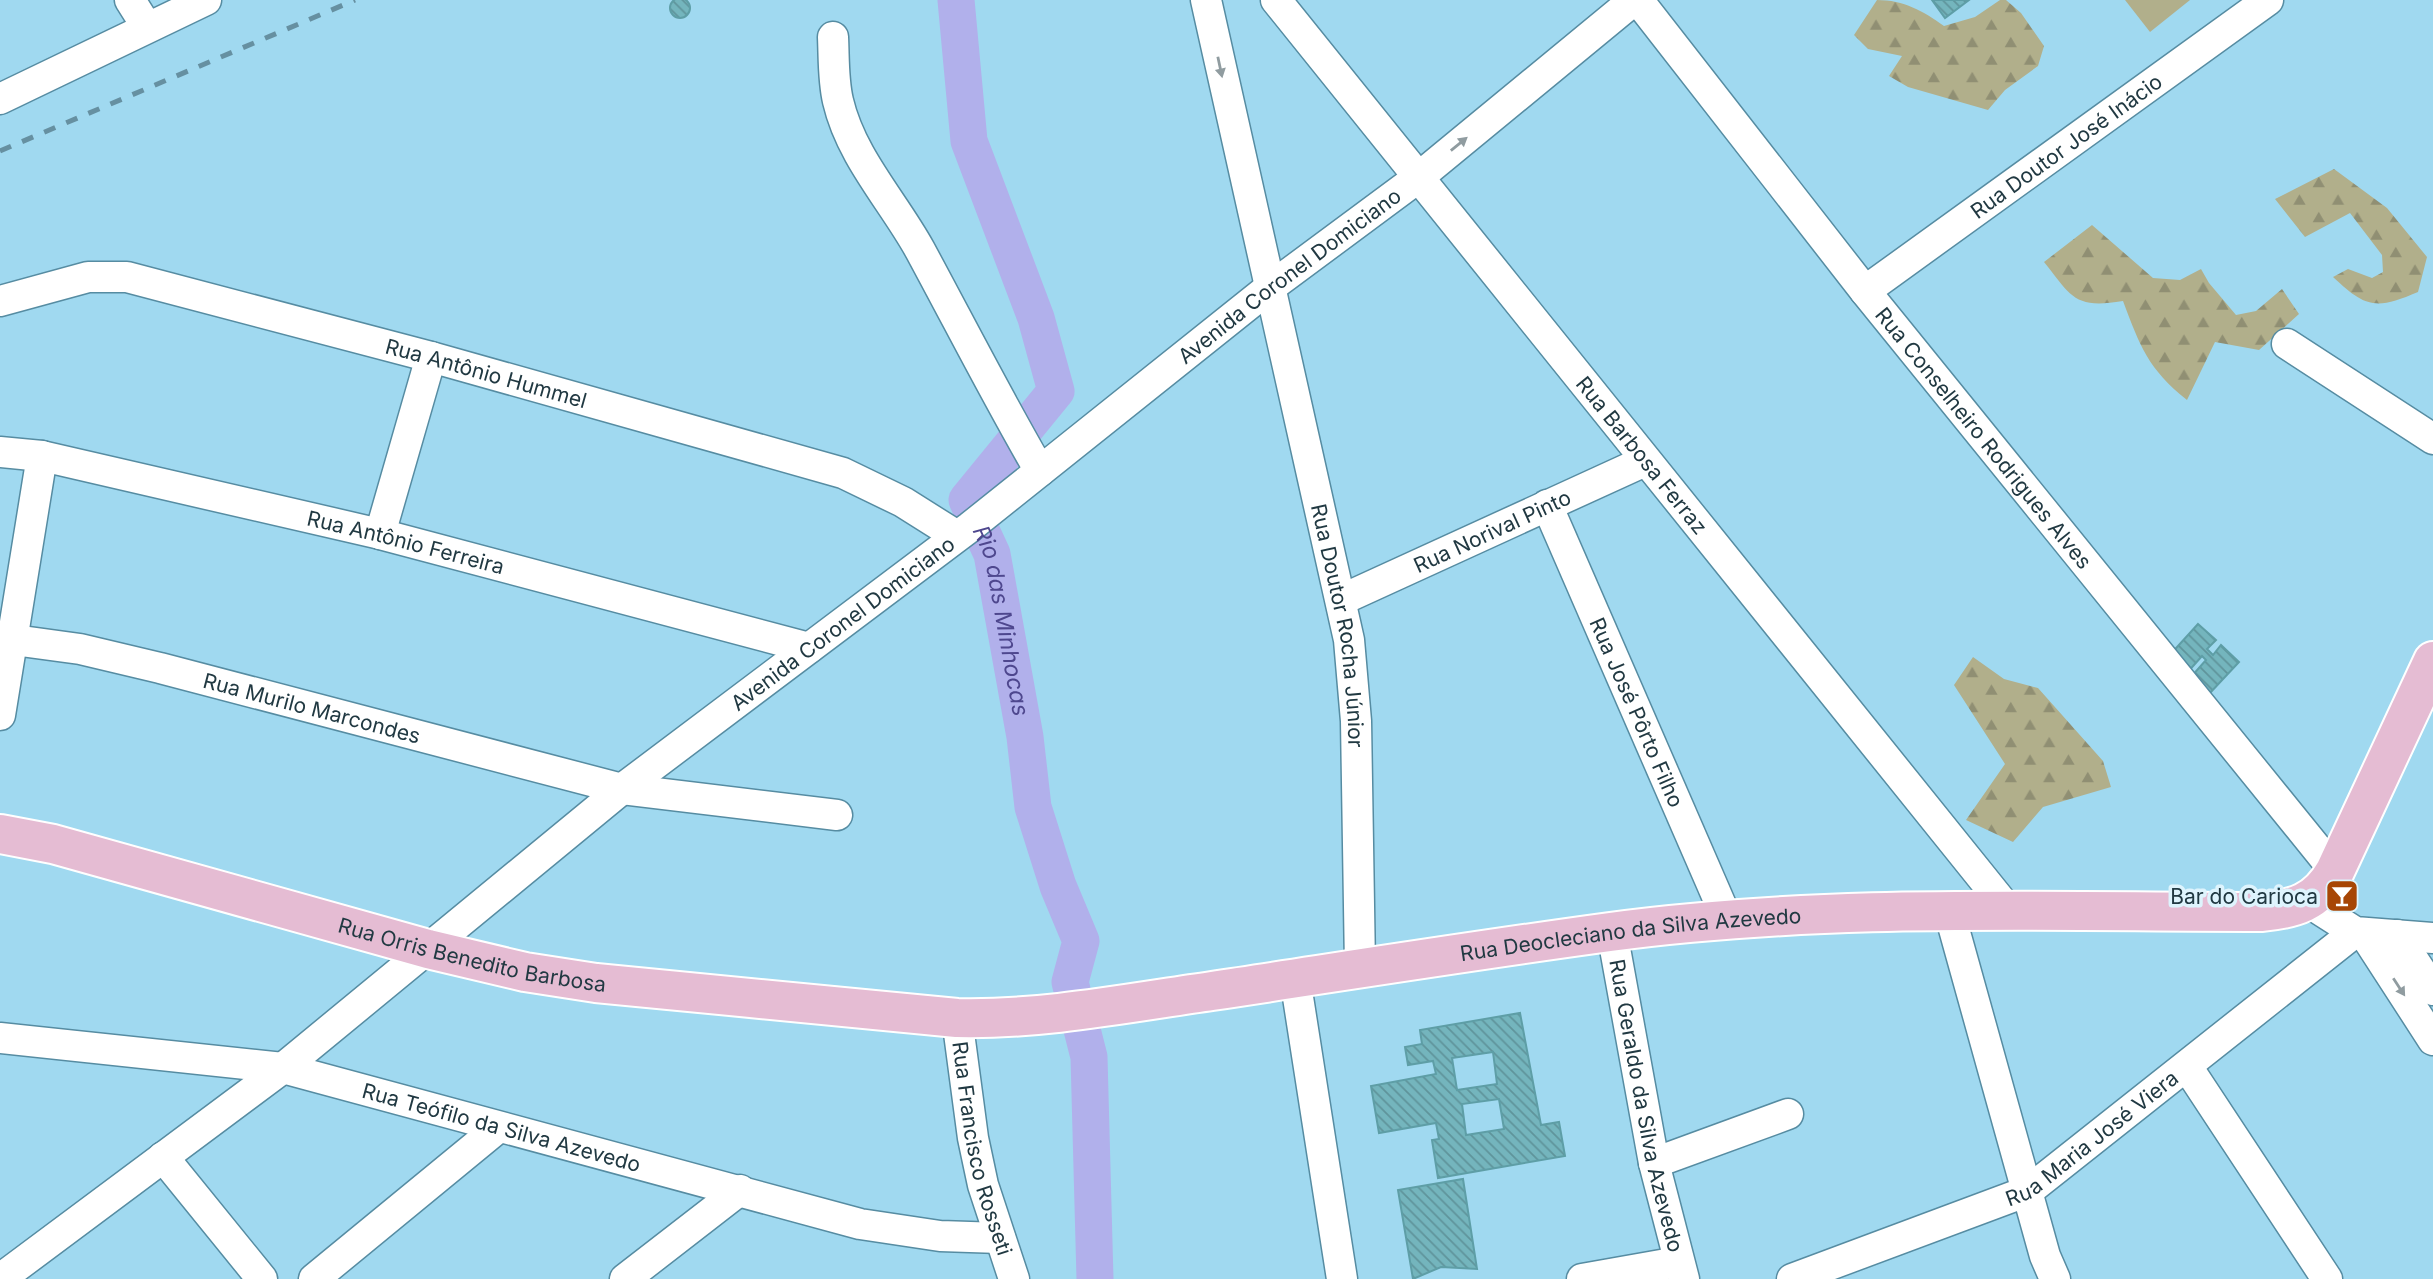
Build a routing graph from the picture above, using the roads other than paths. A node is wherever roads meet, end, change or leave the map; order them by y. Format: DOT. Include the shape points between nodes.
graph roads {
  1 [pos="130,0"];
  2 [pos="206,0"];
  3 [pos="1206,0"];
  4 [pos="1276,0"];
  5 [pos="1636,0"];
  6 [pos="2268,0"];
  7 [pos="147,27"];
  8 [pos="833,37"];
  9 [pos="0,99"];
  10 [pos="1419,177"];
  11 [pos="1268,289"];
  12 [pos="1865,291"];
  13 [pos="0,300"];
  14 [pos="2287,344"];
  15 [pos="431,357"];
  16 [pos="2433,439"];
  17 [pos="0,452"];
  18 [pos="42,456"];
  19 [pos="1645,461"];
  20 [pos="1040,471"];
  21 [pos="1547,505"];
  22 [pos="964,532"];
  23 [pos="380,534"];
  24 [pos="1341,600"];
  25 [pos="6,638"];
  26 [pos="809,648"];
  27 [pos="2433,661"];
  28 [pos="0,716"];
  29 [pos="622,789"];
  30 [pos="837,815"];
  31 [pos="0,834"];
  32 [pos="2335,871"];
  33 [pos="2308,902"];
  34 [pos="1949,911"];
  35 [pos="2010,911"];
  36 [pos="1727,919"];
  37 [pos="1612,932"];
  38 [pos="2360,933"];
  39 [pos="2397,935"];
  40 [pos="2433,938"];
  41 [pos="428,949"];
  42 [pos="1360,967"];
  43 [pos="1295,978"];
  44 [pos="2433,990"];
  45 [pos="957,1018"];
  46 [pos="2433,1040"];
  47 [pos="3,1041"];
  48 [pos="283,1068"];
  49 [pos="2188,1068"];
  50 [pos="1788,1114"];
  51 [pos="499,1127"];
  52 [pos="163,1157"];
  53 [pos="1654,1163"];
  54 [pos="740,1190"];
  55 [pos="2028,1191"];
  56 [pos="1000,1238"];
  57 [pos="1681,1271"];
  58 [pos="0,1279"];
  59 [pos="262,1279"];
  60 [pos="314,1279"];
  61 [pos="625,1279"];
  62 [pos="1014,1279"];
  63 [pos="1342,1279"];
  64 [pos="1582,1279"];
  65 [pos="1792,1279"];
  66 [pos="2054,1279"];
  67 [pos="2327,1279"];
  1 -- 7 [label="street"];
  2 -- 7 [label="street"];
  3 -- 11 [label="street, Rua Doutor Rocha Júnior, one-way"];
  4 -- 10 [label="street, Rua Barbosa Ferraz"];
  10 -- 5 [label="street, Avenida Coronel Domiciano, one-way"];
  5 -- 12 [label="street, Rua Conselheiro Rodrigues Alves"];
  6 -- 12 [label="street, Rua Doutor José Inácio"];
  7 -- 9 [label="street"];
  8 -- 20 [label="street" via="835,82 844,122 875,181 919,248 974,357"];
  10 -- 11 [label="street, Avenida Coronel Domiciano"];
  10 -- 19 [label="street, Rua Barbosa Ferraz"];
  11 -- 20 [label="street, Avenida Coronel Domiciano"];
  11 -- 24 [label="street, Rua Doutor Rocha Júnior"];
  12 -- 32 [label="street, Rua Conselheiro Rodrigues Alves"];
  13 -- 15 [label="street, Rua Antônio Hummel" via="88,277 127,277"];
  14 -- 16 [label="street"];
  15 -- 22 [label="street, Rua Antônio Hummel" via="844,473"];
  15 -- 23 [label="street"];
  17 -- 18 [label="street, Rua Antônio Ferreira"];
  18 -- 23 [label="street, Rua Antônio Ferreira"];
  18 -- 25 [label="street"];
  19 -- 21 [label="street, Rua Norival Pinto"];
  19 -- 35 [label="street, Rua Barbosa Ferraz"];
  20 -- 22 [label="street, Avenida Coronel Domiciano"];
  21 -- 24 [label="street, Rua Norival Pinto"];
  21 -- 36 [label="street, Rua José Pôrto Filho"];
  22 -- 26 [label="street, Avenida Coronel Domiciano"];
  23 -- 26 [label="street, Rua Antônio Ferreira"];
  24 -- 42 [label="street, Rua Doutor Rocha Júnior" via="1355,682"];
  25 -- 28 [label="street"];
  25 -- 29 [label="street, Rua Murilo Marcondes" via="160,668"];
  26 -- 29 [label="street, Avenida Coronel Domiciano"];
  27 -- 32 [label="main road"];
  29 -- 30 [label="street, Rua Murilo Marcondes"];
  29 -- 41 [label="street, Avenida Coronel Domiciano"];
  31 -- 41 [label="main road, Rua Orris Benedito Barbosa" via="53,844"];
  32 -- 33 [label="main road"];
  33 -- 35 [label="main road, Rua Deocleciano da Silva Azevedo" via="2260,912"];
  33 -- 38 [label="street"];
  34 -- 35 [label="main road, Rua Deocleciano da Silva Azevedo"];
  34 -- 36 [label="main road, Rua Deocleciano da Silva Azevedo"];
  34 -- 55 [label="street"];
  36 -- 37 [label="main road, Rua Deocleciano da Silva Azevedo"];
  37 -- 42 [label="main road, Rua Deocleciano da Silva Azevedo"];
  37 -- 53 [label="street, Rua Geraldo da Silva Azevedo"];
  38 -- 39 [label="street"];
  38 -- 46 [label="street, one-way"];
  38 -- 49 [label="street, Rua Maria José Viera"];
  39 -- 40 [label="street"];
  39 -- 44 [label="street"];
  41 -- 45 [label="main road, Rua Orris Benedito Barbosa" via="596,983"];
  41 -- 48 [label="street, Avenida Coronel Domiciano"];
  42 -- 43 [label="main road, Rua Deocleciano da Silva Azevedo"];
  43 -- 45 [label="main road, Rua Deocleciano da Silva Azevedo" via="1050,1013"];
  43 -- 63 [label="street"];
  45 -- 56 [label="street, Rua Francisco Rosseti" via="973,1138"];
  47 -- 48 [label="street, Rua Teófilo da Silva Azevedo"];
  48 -- 51 [label="street, Rua Teófilo da Silva Azevedo"];
  48 -- 52 [label="street, Avenida Coronel Domiciano"];
  49 -- 55 [label="street, Rua Maria José Viera"];
  49 -- 67 [label="street"];
  50 -- 53 [label="street"];
  51 -- 54 [label="street, Rua Teófilo da Silva Azevedo"];
  51 -- 60 [label="street"];
  52 -- 58 [label="street, Avenida Coronel Domiciano"];
  52 -- 59 [label="street"];
  53 -- 57 [label="street, Rua Geraldo da Silva Azevedo"];
  54 -- 56 [label="street, Rua Teófilo da Silva Azevedo" via="898,1231"];
  54 -- 61 [label="street"];
  55 -- 65 [label="street, Rua Maria José Viera"];
  55 -- 66 [label="street"];
  56 -- 62 [label="street, Rua Francisco Rosseti"];
  57 -- 64 [label="street"];
}
